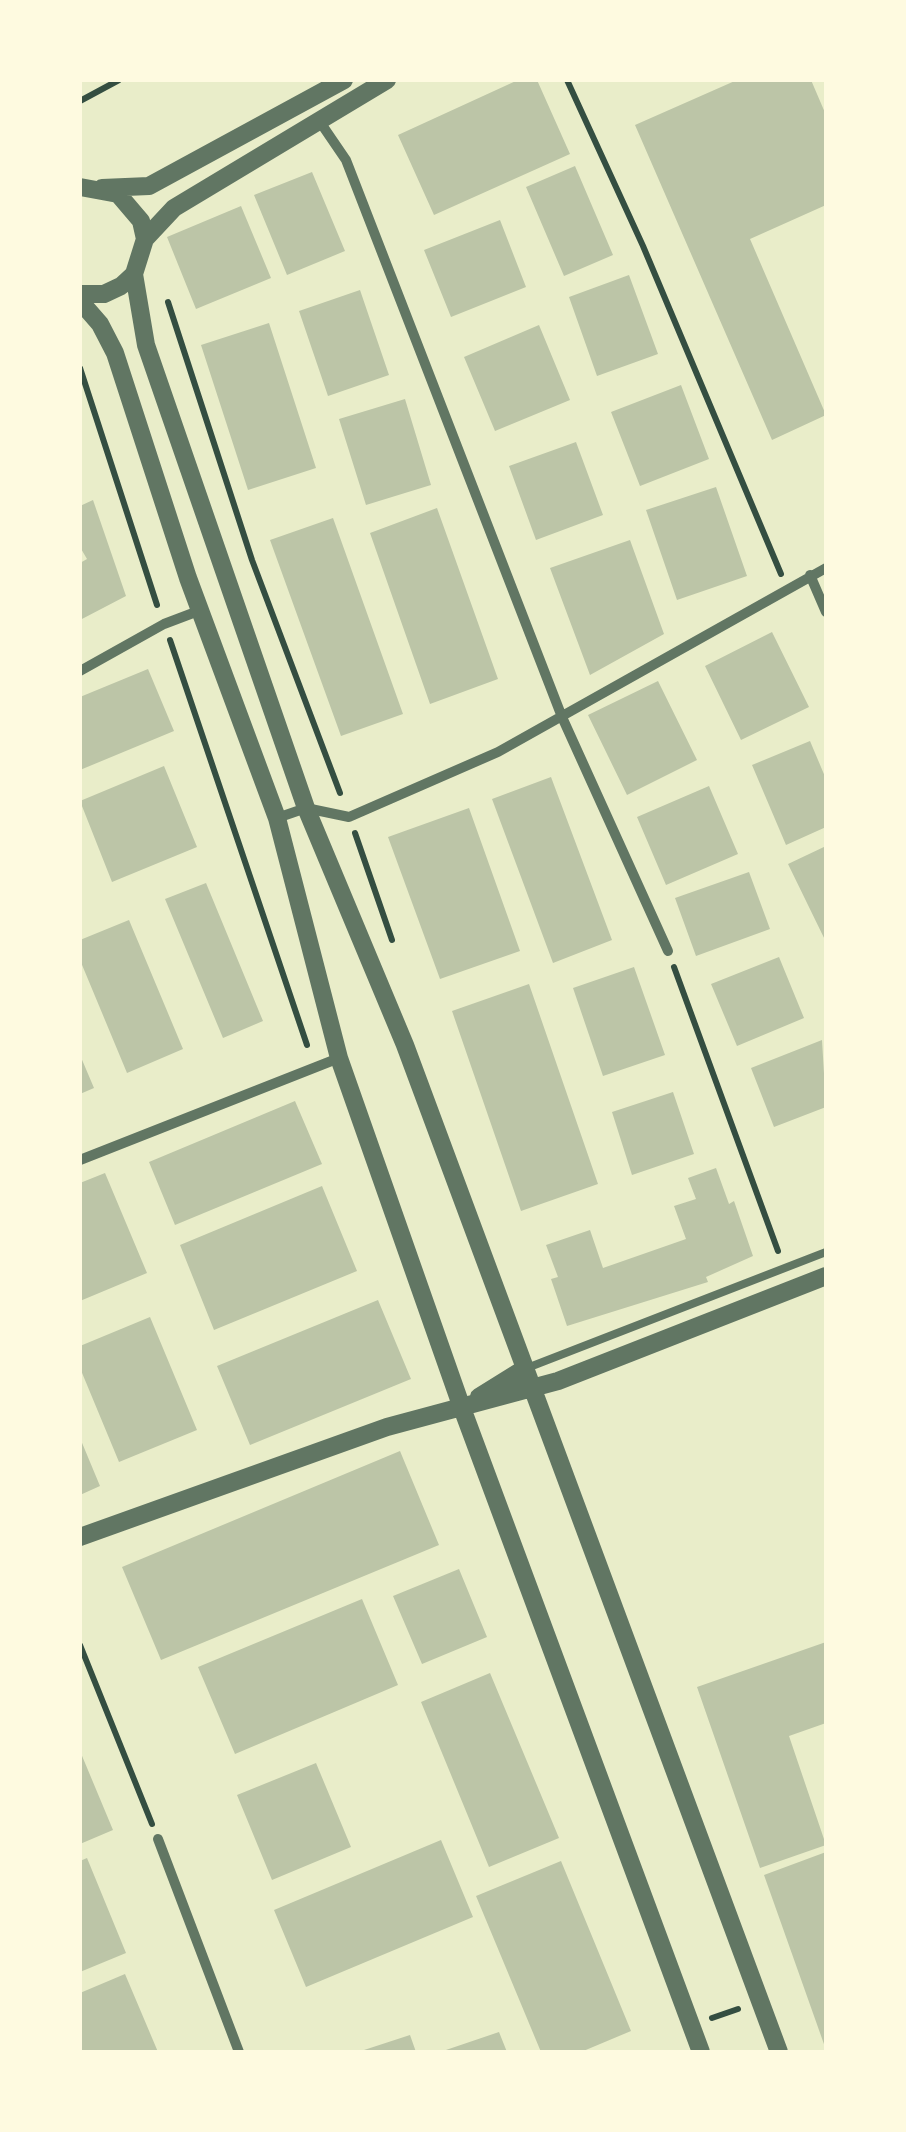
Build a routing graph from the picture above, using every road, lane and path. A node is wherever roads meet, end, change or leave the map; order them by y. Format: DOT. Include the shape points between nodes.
graph roads {
  1 [pos="119,80"];
  2 [pos="344,80"];
  3 [pos="387,80"];
  4 [pos="566,80"];
  5 [pos="80,102"];
  6 [pos="318,119"];
  7 [pos="80,188"];
  8 [pos="102,188"];
  9 [pos="145,240"];
  10 [pos="134,274"];
  11 [pos="80,298"];
  12 [pos="168,302"];
  13 [pos="80,368"];
  14 [pos="826,568"];
  15 [pos="810,575"];
  16 [pos="786,587"];
  17 [pos="201,610"];
  18 [pos="826,612"];
  19 [pos="164,624"];
  20 [pos="80,671"];
  21 [pos="562,717"];
  22 [pos="306,808"];
  23 [pos="277,818"];
  24 [pos="349,818"];
  25 [pos="394,945"];
  26 [pos="668,952"];
  27 [pos="339,1058"];
  28 [pos="314,1068"];
  29 [pos="80,1160"];
  30 [pos="826,1252"];
  31 [pos="784,1269"];
  32 [pos="824,1283"];
  33 [pos="524,1369"];
  34 [pos="530,1390"];
  35 [pos="462,1408"];
  36 [pos="80,1537"];
  37 [pos="80,1645"];
  38 [pos="158,1839"];
  39 [pos="760,2002"];
  40 [pos="691,2025"];
  41 [pos="239,2052"];
  42 [pos="701,2052"];
  43 [pos="779,2052"];
  1 -- 5 [label="path"];
  2 -- 8 [label="street" via="150,186"];
  3 -- 6 [label="street"];
  4 -- 16 [label="path"];
  6 -- 9 [label="street" via="174,208"];
  6 -- 21 [label="street" via="346,160"];
  7 -- 8 [label="street"];
  8 -- 9 [label="street" via="132,206"];
  9 -- 10 [label="street"];
  10 -- 11 [label="street" via="104,294"];
  10 -- 22 [label="street" via="146,345"];
  11 -- 17 [label="street" via="115,354"];
  12 -- 24 [label="path" via="252,560"];
  13 -- 19 [label="path"];
  14 -- 15 [label="street"];
  15 -- 16 [label="street"];
  15 -- 18 [label="street"];
  16 -- 21 [label="street"];
  17 -- 19 [label="street"];
  17 -- 23 [label="street"];
  19 -- 20 [label="street"];
  19 -- 28 [label="path"];
  21 -- 24 [label="street"];
  21 -- 26 [label="street"];
  22 -- 23 [label="street"];
  22 -- 24 [label="street"];
  22 -- 33 [label="street" via="405,1045"];
  23 -- 27 [label="street"];
  24 -- 25 [label="path"];
  26 -- 31 [label="path"];
  27 -- 28 [label="street"];
  27 -- 35 [label="street"];
  28 -- 29 [label="street"];
  30 -- 31 [label="lane"];
  31 -- 33 [label="lane"];
  32 -- 34 [label="street"];
  33 -- 34 [label="street"];
  33 -- 35 [label="street"];
  34 -- 35 [label="street"];
  34 -- 39 [label="street"];
  35 -- 36 [label="street" via="369,1433"];
  35 -- 40 [label="street"];
  37 -- 38 [label="path"];
  38 -- 41 [label="street"];
  39 -- 40 [label="path"];
  39 -- 43 [label="street"];
  40 -- 42 [label="street"];
}
